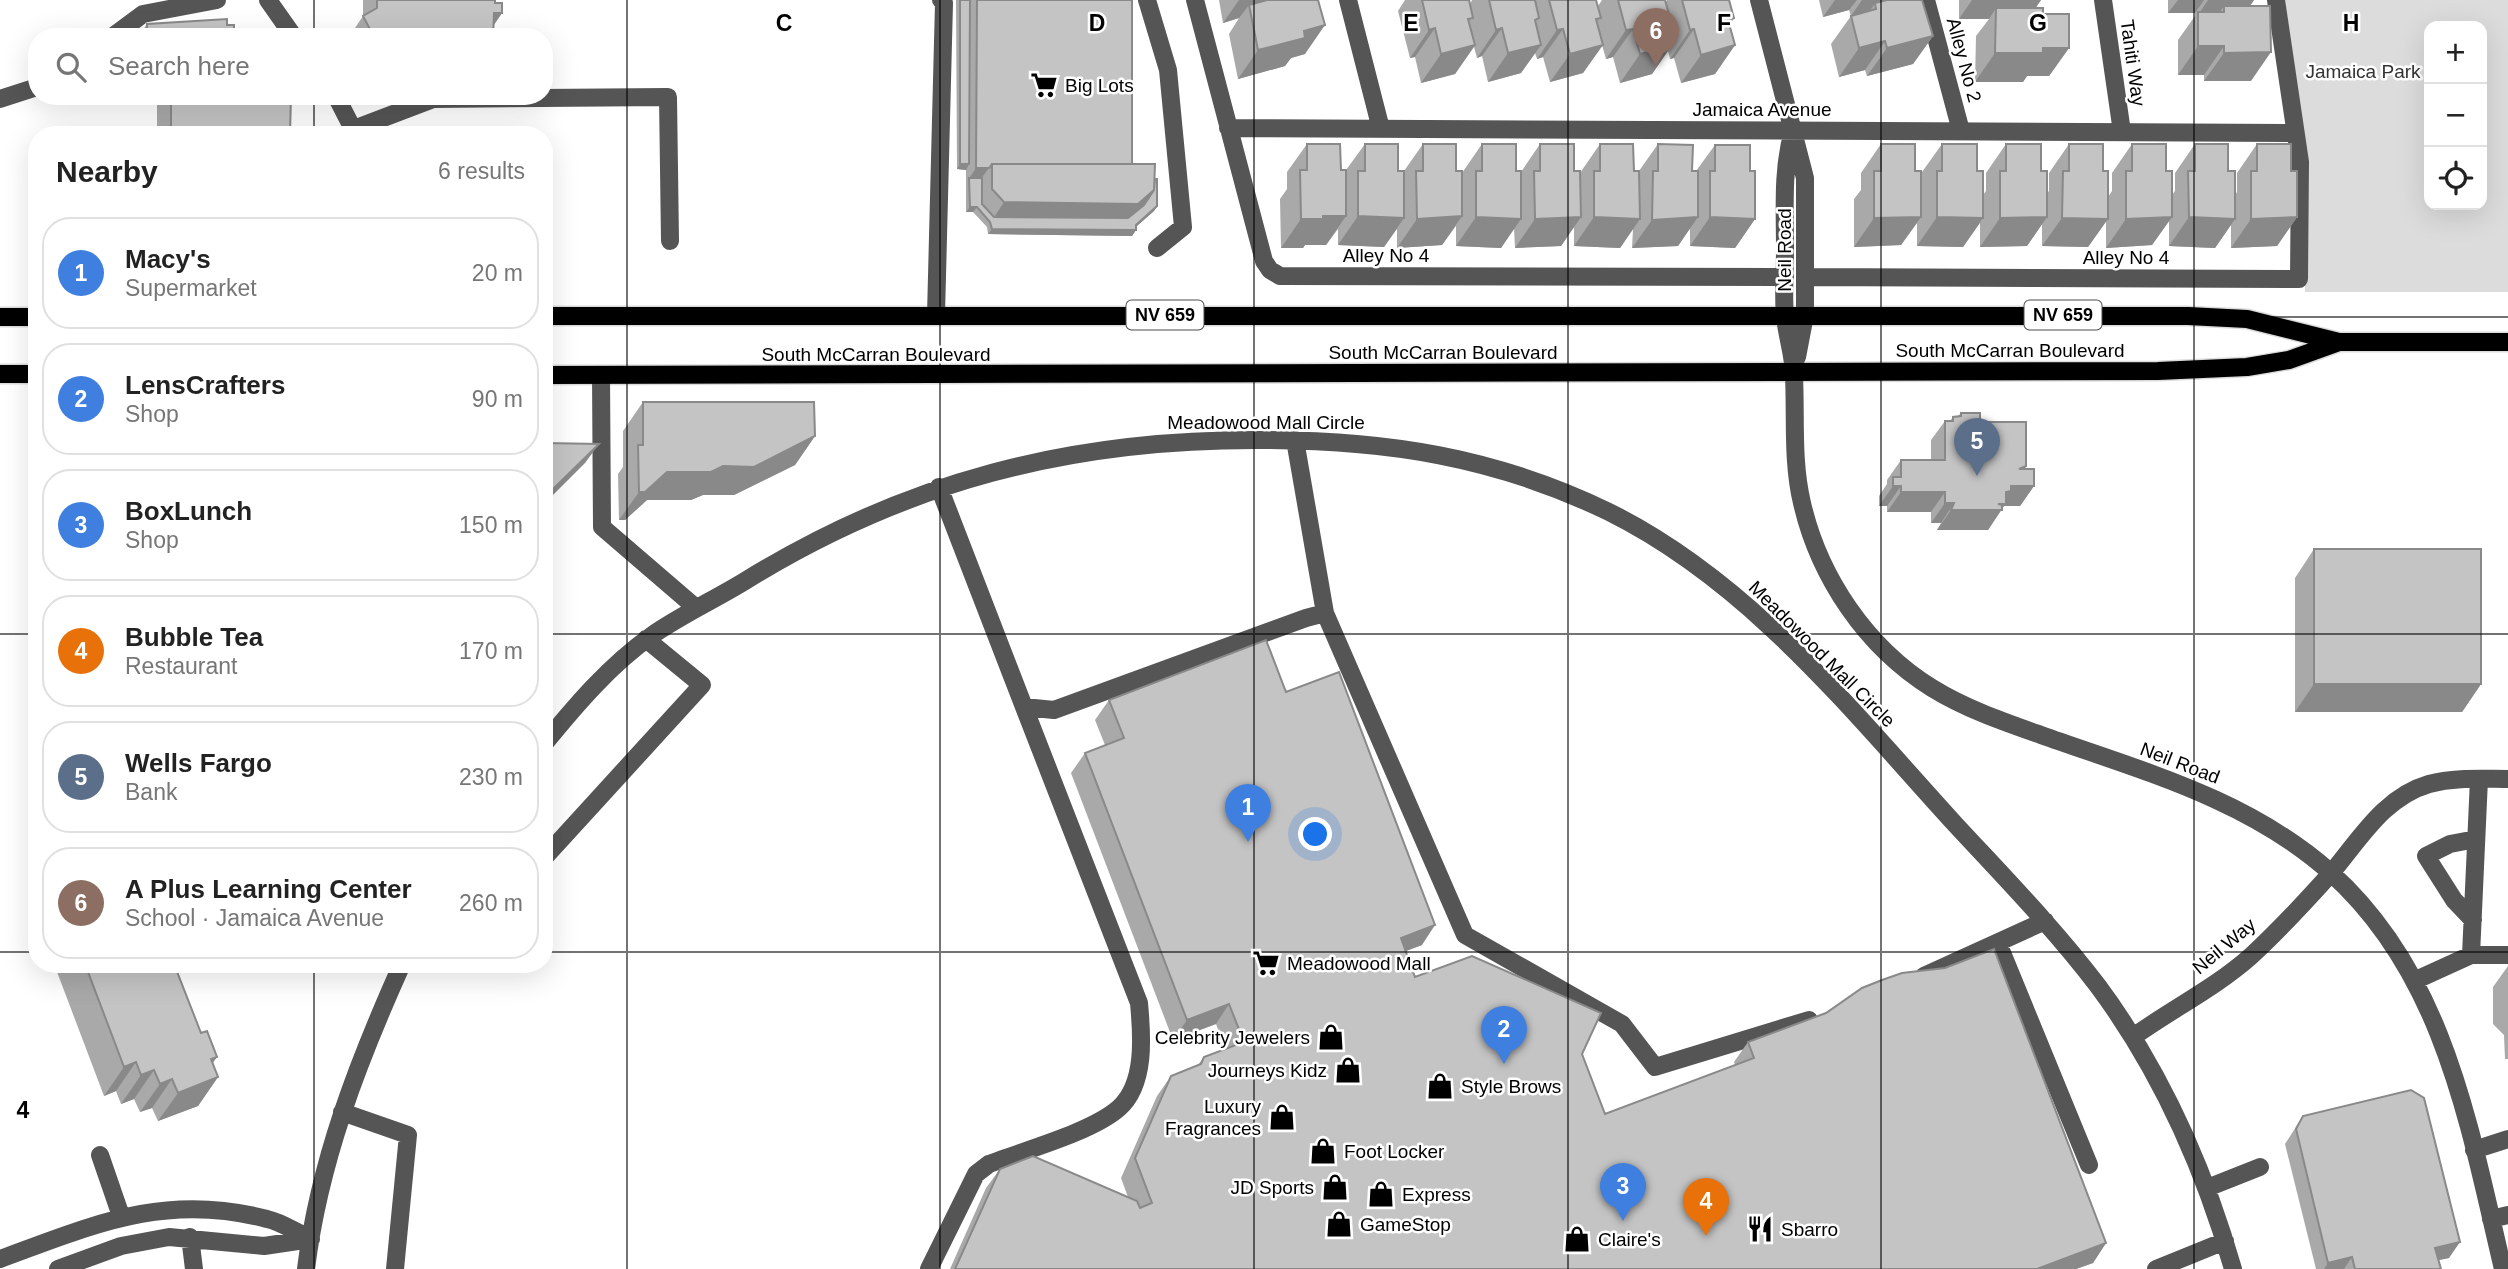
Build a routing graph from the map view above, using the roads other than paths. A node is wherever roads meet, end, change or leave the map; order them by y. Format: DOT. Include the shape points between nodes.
graph roads {
  1 [pos="217,0"];
  2 [pos="268,0"];
  3 [pos="941,0"];
  4 [pos="1147,0"];
  5 [pos="1195,0"];
  6 [pos="1348,0"];
  7 [pos="1759,0"];
  8 [pos="1926,0"];
  9 [pos="2103,0"];
  10 [pos="2276,0"];
  11 [pos="124,28"];
  12 [pos="288,28"];
  13 [pos="28,90"];
  14 [pos="553,98"];
  15 [pos="0,99"];
  16 [pos="341,105"];
  17 [pos="419,105"];
  18 [pos="352,126"];
  19 [pos="369,126"];
  20 [pos="1228,128"];
  21 [pos="1381,129"];
  22 [pos="1793,131"];
  23 [pos="1961,131"];
  24 [pos="2122,132"];
  25 [pos="2295,132"];
  26 [pos="670,241"];
  27 [pos="1157,247"];
  28 [pos="1785,277"];
  29 [pos="1806,277"];
  30 [pos="936,315"];
  31 [pos="1785,315"];
  32 [pos="1805,315"];
  33 [pos="553,316"];
  34 [pos="0,317"];
  35 [pos="28,317"];
  36 [pos="2339,342"];
  37 [pos="2508,342"];
  38 [pos="1794,371"];
  39 [pos="0,374"];
  40 [pos="28,374"];
  41 [pos="553,375"];
  42 [pos="601,375"];
  43 [pos="1295,440"];
  44 [pos="939,487"];
  45 [pos="695,607"];
  46 [pos="1325,612"];
  47 [pos="646,639"];
  48 [pos="1024,707"];
  49 [pos="553,727"];
  50 [pos="2479,779"];
  51 [pos="2508,779"];
  52 [pos="2476,839"];
  53 [pos="553,848"];
  54 [pos="2331,873"];
  55 [pos="2473,920"];
  56 [pos="2045,921"];
  57 [pos="1998,943"];
  58 [pos="2471,955"];
  59 [pos="2508,955"];
  60 [pos="398,973"];
  61 [pos="2416,980"];
  62 [pos="1909,982"];
  63 [pos="1826,1014"];
  64 [pos="2133,1037"];
  65 [pos="342,1112"];
  66 [pos="2508,1139"];
  67 [pos="2474,1150"];
  68 [pos="100,1154"];
  69 [pos="2089,1165"];
  70 [pos="2260,1167"];
  71 [pos="2207,1188"];
  72 [pos="121,1216"];
  73 [pos="2499,1217"];
  74 [pos="190,1237"];
  75 [pos="311,1239"];
  76 [pos="2225,1241"];
  77 [pos="0,1259"];
  78 [pos="58,1269"];
  79 [pos="194,1269"];
  80 [pos="306,1269"];
  81 [pos="395,1269"];
  82 [pos="929,1269"];
  83 [pos="2156,1269"];
  84 [pos="2232,1269"];
  85 [pos="2503,1269"];
  1 -- 11 [label="street" via="143,14"];
  2 -- 12 [label="street"];
  3 -- 30 [label="street"];
  4 -- 27 [label="street" via="1168,69 1183,227"];
  5 -- 20 [label="street, Alley No 4"];
  6 -- 21 [label="street"];
  7 -- 22 [label="street, Neil Road"];
  8 -- 23 [label="street, Alley No 2"];
  9 -- 24 [label="street, Tahiti Way"];
  10 -- 25 [label="street"];
  13 -- 15 [label="street"];
  14 -- 26 [label="street" via="668,97"];
  16 -- 18 [label="street"];
  17 -- 19 [label="street"];
  20 -- 21 [label="street, Jamaica Avenue"];
  20 -- 28 [label="street, Alley No 4" via="1264,261 1280,276"];
  21 -- 22 [label="street, Jamaica Avenue"];
  22 -- 23 [label="street, Jamaica Avenue"];
  22 -- 28 [label="street, Neil Road" via="1785,165"];
  22 -- 29 [label="street, Neil Road" via="1805,178"];
  23 -- 24 [label="street, Jamaica Avenue"];
  24 -- 25 [label="street, Jamaica Avenue"];
  25 -- 29 [label="street, Alley No 4" via="2300,162 2299,279"];
  28 -- 31 [label="street, Neil Road"];
  29 -- 32 [label="street, Neil Road"];
  30 -- 31 [label="main road, South McCarran Boulevard / NV 659"];
  30 -- 33 [label="main road, South McCarran Boulevard / NV 659"];
  31 -- 32 [label="main road, South McCarran Boulevard / NV 659"];
  31 -- 38 [label="street, Neil Road"];
  32 -- 36 [label="main road, South McCarran Boulevard / NV 659" via="2188,316 2247,319"];
  32 -- 38 [label="street, Neil Road"];
  34 -- 35 [label="main road"];
  36 -- 37 [label="main road, South McCarran Boulevard / NV 659"];
  36 -- 38 [label="main road, South McCarran Boulevard / NV 659" via="2289,360 2247,367"];
  38 -- 42 [label="main road, South McCarran Boulevard / NV 659"];
  38 -- 54 [label="street, Neil Road" via="1796,462 1812,540 1843,600 1900,665 1931,688 1993,718 2224,803 2274,830"];
  39 -- 40 [label="main road"];
  41 -- 42 [label="main road, South McCarran Boulevard / NV 659"];
  42 -- 45 [label="street" via="601,527"];
  43 -- 44 [label="street, Meadowood Mall Circle" via="1132,444 1006,467"];
  43 -- 46 [label="street"];
  43 -- 56 [label="street, Meadowood Mall Circle" via="1385,444 1503,470 1600,508 1668,546 1763,620"];
  44 -- 45 [label="street, Meadowood Mall Circle" via="817,538"];
  44 -- 48 [label="street"];
  45 -- 47 [label="street, Meadowood Mall Circle"];
  46 -- 48 [label="street" via="1054,710"];
  46 -- 63 [label="street" via="1465,935 1622,1024 1655,1067"];
  47 -- 49 [label="street, Meadowood Mall Circle"];
  47 -- 53 [label="street" via="702,685"];
  48 -- 82 [label="street" via="1139,1003 1139,1067 1121,1107 1092,1124 989,1164 976,1174"];
  50 -- 51 [label="street, Neil Way"];
  50 -- 52 [label="street"];
  50 -- 54 [label="street, Neil Way" via="2451,779 2402,796 2373,821"];
  52 -- 55 [label="street"];
  52 -- 55 [label="street" via="2450,844 2426,856"];
  54 -- 61 [label="street, Neil Road" via="2393,944"];
  54 -- 64 [label="street, Neil Way" via="2215,985"];
  55 -- 58 [label="street"];
  56 -- 57 [label="street"];
  56 -- 64 [label="street, Meadowood Mall Circle"];
  57 -- 62 [label="street"];
  57 -- 69 [label="street"];
  58 -- 59 [label="street"];
  58 -- 61 [label="street"];
  60 -- 65 [label="street"];
  61 -- 67 [label="street, Neil Road" via="2448,1051"];
  64 -- 71 [label="street, Meadowood Mall Circle" via="2166,1095"];
  65 -- 75 [label="street"];
  65 -- 81 [label="street" via="408,1135"];
  66 -- 67 [label="street"];
  67 -- 73 [label="street, Neil Road"];
  68 -- 72 [label="street"];
  70 -- 71 [label="street"];
  71 -- 76 [label="street, Meadowood Mall Circle"];
  72 -- 75 [label="street" via="151,1210 207,1210 269,1219"];
  72 -- 77 [label="street"];
  73 -- 85 [label="street, Neil Road"];
  74 -- 75 [label="street" via="264,1246"];
  74 -- 78 [label="street" via="145,1240"];
  74 -- 79 [label="street"];
  75 -- 80 [label="street"];
  76 -- 83 [label="street"];
  76 -- 84 [label="street, Meadowood Mall Circle"];
}
